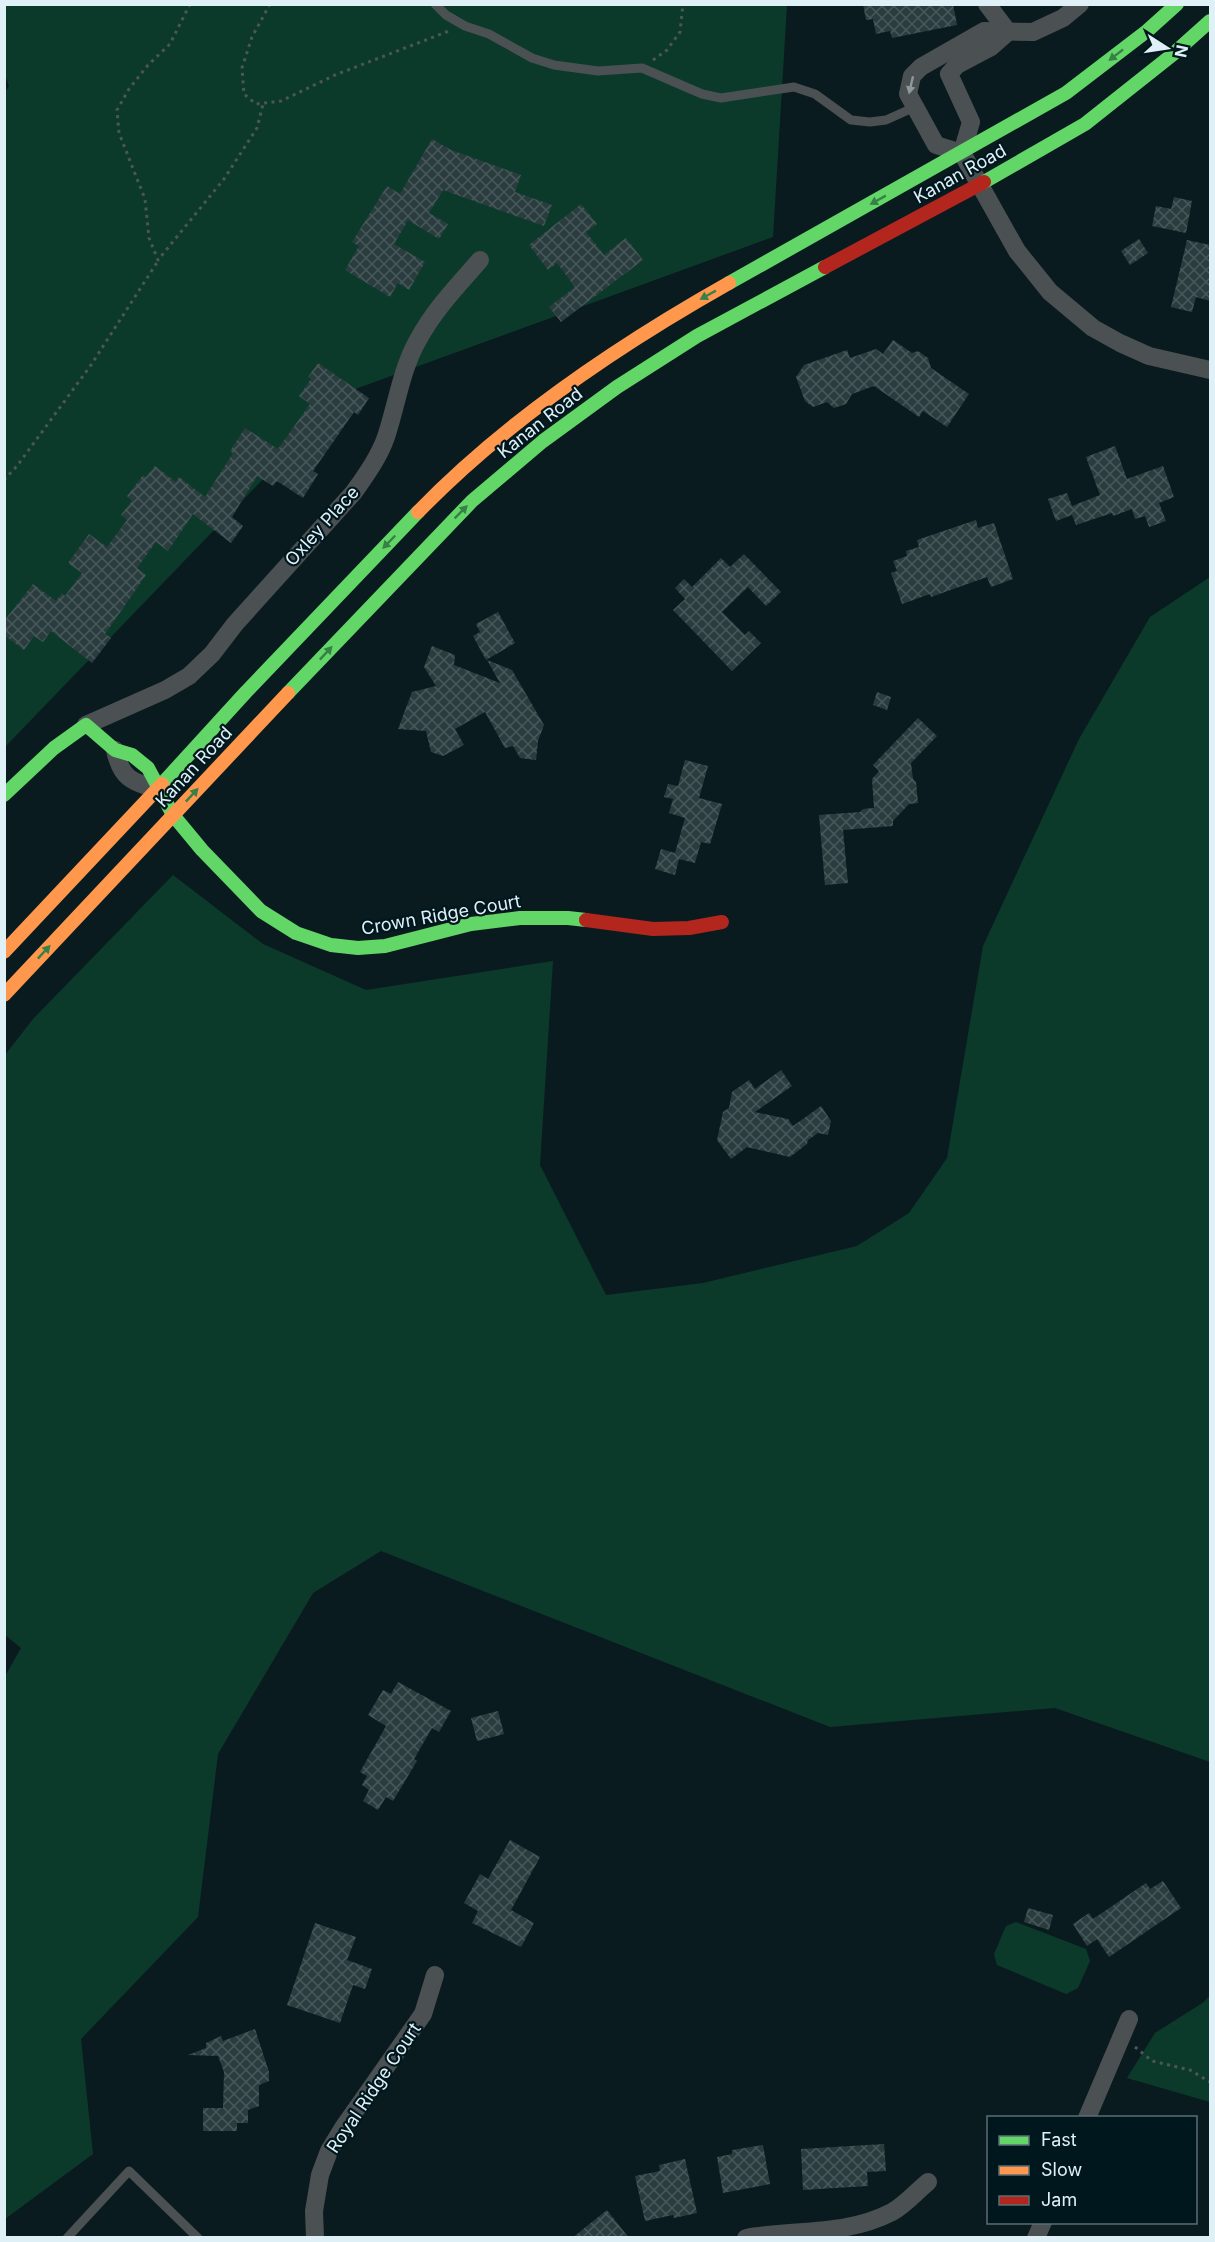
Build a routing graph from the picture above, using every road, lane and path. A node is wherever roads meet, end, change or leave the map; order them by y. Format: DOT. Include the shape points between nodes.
graph roads {
  1 [pos="190,4"];
  2 [pos="270,4"];
  3 [pos="435,4"];
  4 [pos="683,4"];
  5 [pos="987,4"];
  6 [pos="1080,4"];
  7 [pos="1177,4"];
  8 [pos="1210,21"];
  9 [pos="465,26"];
  10 [pos="1008,32"];
  11 [pos="927,63"];
  12 [pos="642,69"];
  13 [pos="950,75"];
  14 [pos="263,104"];
  15 [pos="915,107"];
  16 [pos="962,153"];
  17 [pos="980,184"];
  18 [pos="159,259"];
  19 [pos="480,260"];
  20 [pos="1210,370"];
  21 [pos="4,480"];
  22 [pos="87,725"];
  23 [pos="115,750"];
  24 [pos="158,789"];
  25 [pos="4,795"];
  26 [pos="173,815"];
  27 [pos="722,922"];
  28 [pos="4,952"];
  29 [pos="4,995"];
  30 [pos="435,1975"];
  31 [pos="1129,2019"];
  32 [pos="1118,2044"];
  33 [pos="1210,2082"];
  34 [pos="1088,2116"];
  35 [pos="928,2182"];
  36 [pos="1043,2224"];
  37 [pos="67,2238"];
  38 [pos="198,2238"];
  39 [pos="315,2238"];
  40 [pos="746,2238"];
  41 [pos="1036,2238"];
  1 -- 18 [label="path" via="170,44 148,65 117,110 119,133 145,199 150,238"];
  2 -- 14 [label="path" via="252,37 242,68 244,94 256,104"];
  3 -- 9 [label="lane"];
  4 -- 12 [label="path" via="680,32 667,50"];
  5 -- 10 [label="street"];
  6 -- 10 [label="street" via="1063,18 1032,32"];
  7 -- 16 [label="main road, Kanan Road, one-way" via="1066,93"];
  8 -- 17 [label="main road, Kanan Road" via="1085,124"];
  9 -- 12 [label="lane" via="554,65 598,71"];
  9 -- 14 [label="path" via="335,75 281,101"];
  10 -- 11 [label="street" via="984,31"];
  10 -- 13 [label="street" via="991,47 957,65"];
  11 -- 13 [label="street"];
  11 -- 15 [label="street, one-way" via="912,76 908,94"];
  12 -- 15 [label="lane" via="721,98 794,87 815,94 851,120 886,120"];
  13 -- 16 [label="street" via="971,122"];
  14 -- 18 [label="path" via="257,128 224,179"];
  15 -- 16 [label="street" via="936,145"];
  16 -- 17 [label="street"];
  16 -- 24 [label="main road, Kanan Road, one-way" via="675,313 599,362 524,418 451,478"];
  17 -- 20 [label="street" via="1017,251 1050,292 1093,328 1149,356"];
  26 -- 17 [label="main road, Kanan Road, one-way" via="411,562 472,501 543,441 697,336"];
  18 -- 21 [label="path" via="91,364"];
  19 -- 22 [label="street, Oxley Place" via="440,306 417,341 402,378 386,439 354,492 189,676"];
  22 -- 23 [label="main road"];
  22 -- 25 [label="main road" via="54,748"];
  23 -- 24 [label="street" via="119,768 136,784"];
  24 -- 26 [label="main road, Crown Ridge Court"];
  24 -- 28 [label="main road, Kanan Road"];
  26 -- 27 [label="main road, Crown Ridge Court" via="261,911 296,933 331,945 385,946 471,924 520,918 568,918 653,929"];
  29 -- 26 [label="main road, Kanan Road, one-way"];
  30 -- 39 [label="street, Royal Ridge Court" via="423,2014 329,2151 314,2211"];
  31 -- 32 [label="street"];
  32 -- 33 [label="path" via="1137,2048 1152,2061 1190,2070"];
  32 -- 34 [label="street"];
  35 -- 40 [label="street" via="893,2211 861,2224"];
  36 -- 41 [label="street"];
  37 -- 38 [label="lane" via="129,2172"];
}
